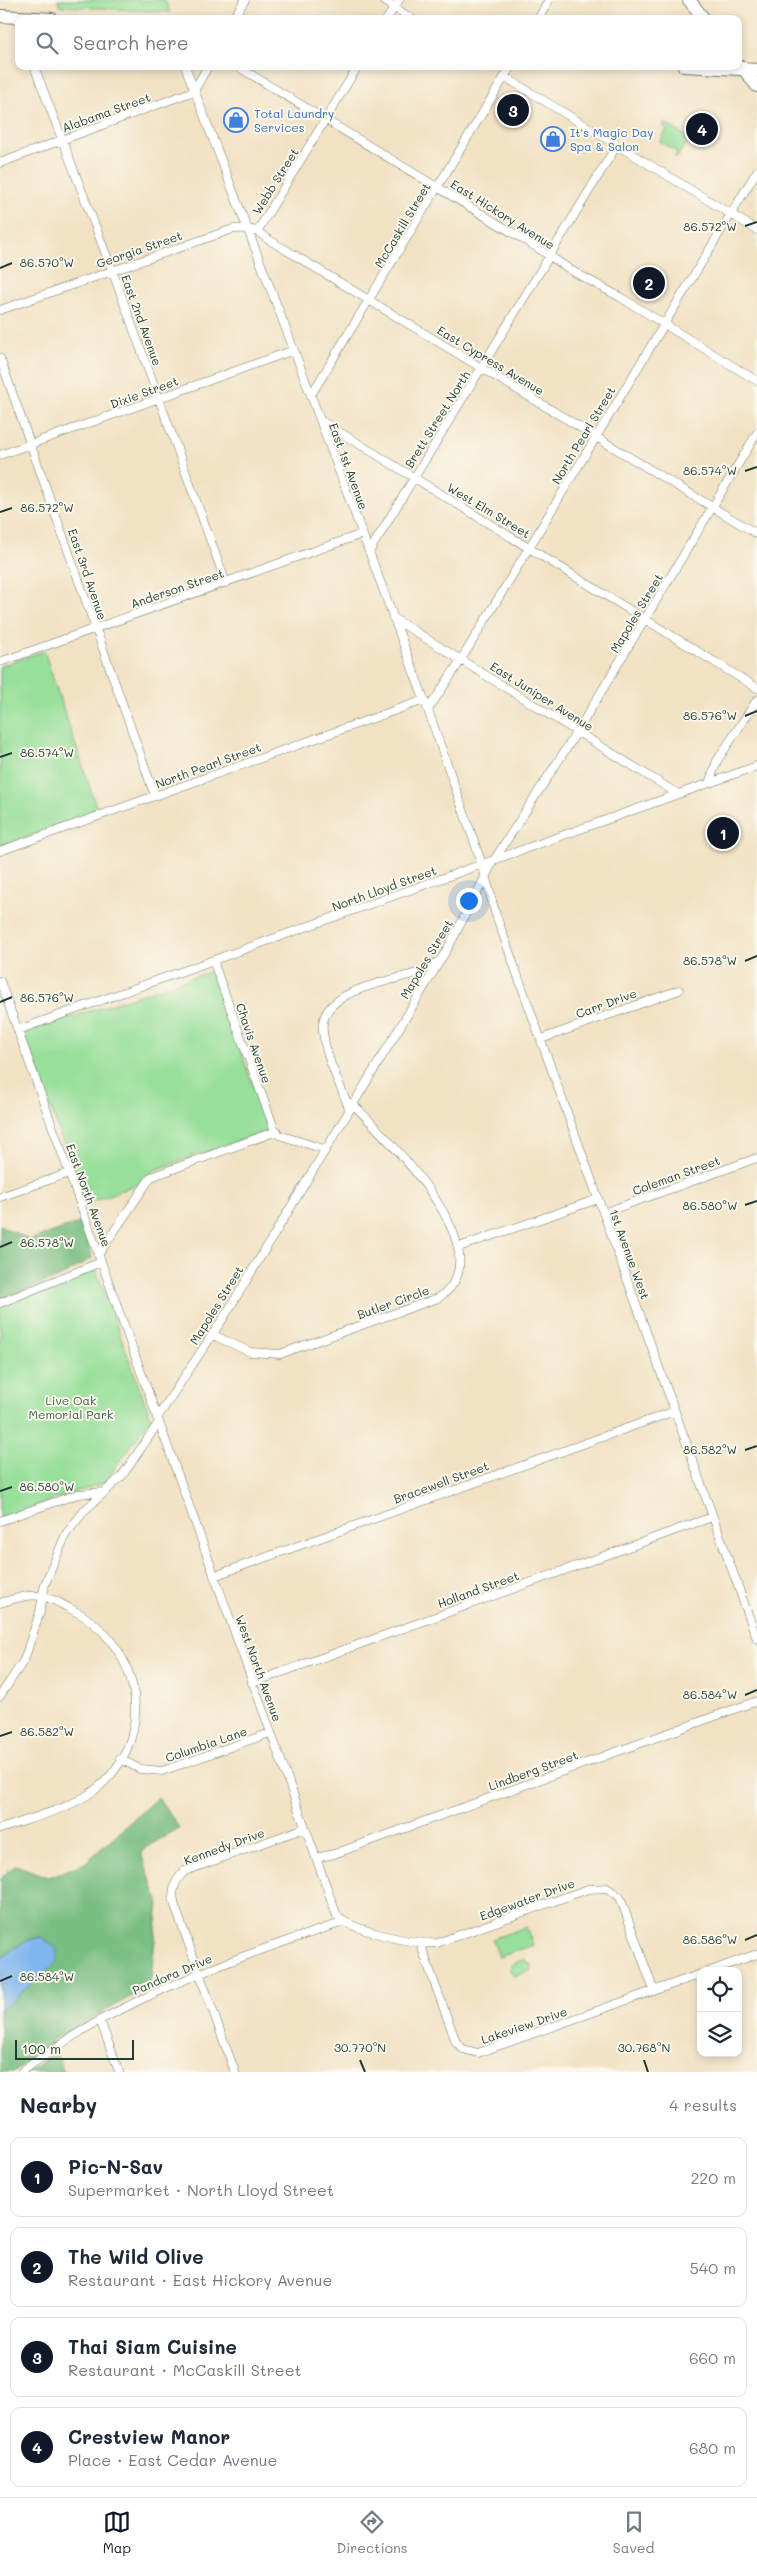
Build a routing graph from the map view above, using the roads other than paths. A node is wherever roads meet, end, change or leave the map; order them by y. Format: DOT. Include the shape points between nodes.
graph roads {
  1 [pos="245,0"];
  2 [pos="383,0"];
  3 [pos="549,0"];
  4 [pos="692,0"];
  5 [pos="397,3"];
  6 [pos="236,15"];
  7 [pos="390,15"];
  8 [pos="408,15"];
  9 [pos="540,15"];
  10 [pos="701,15"];
  11 [pos="0,16"];
  12 [pos="15,17"];
  13 [pos="747,68"];
  14 [pos="35,70"];
  15 [pos="187,70"];
  16 [pos="206,70"];
  17 [pos="244,70"];
  18 [pos="356,70"];
  19 [pos="509,70"];
  20 [pos="505,77"];
  21 [pos="757,86"];
  22 [pos="194,91"];
  23 [pos="326,120"];
  24 [pos="61,140"];
  25 [pos="617,145"];
  26 [pos="0,163"];
  27 [pos="757,171"];
  28 [pos="438,187"];
  29 [pos="732,215"];
  30 [pos="248,228"];
  31 [pos="258,230"];
  32 [pos="757,230"];
  33 [pos="549,256"];
  34 [pos="112,270"];
  35 [pos="370,300"];
  36 [pos="0,310"];
  37 [pos="664,324"];
  38 [pos="294,350"];
  39 [pos="0,358"];
  40 [pos="482,367"];
  41 [pos="757,381"];
  42 [pos="311,396"];
  43 [pos="159,398"];
  44 [pos="320,420"];
  45 [pos="757,433"];
  46 [pos="596,436"];
  47 [pos="30,443"];
  48 [pos="0,455"];
  49 [pos="414,478"];
  50 [pos="714,507"];
  51 [pos="362,534"];
  52 [pos="757,534"];
  53 [pos="528,548"];
  54 [pos="369,552"];
  55 [pos="226,583"];
  56 [pos="393,618"];
  57 [pos="645,620"];
  58 [pos="96,628"];
  59 [pos="461,660"];
  60 [pos="0,662"];
  61 [pos="757,688"];
  62 [pos="424,700"];
  63 [pos="757,700"];
  64 [pos="428,710"];
  65 [pos="577,732"];
  66 [pos="757,766"];
  67 [pos="709,783"];
  68 [pos="678,794"];
  69 [pos="156,796"];
  70 [pos="0,851"];
  71 [pos="494,860"];
  72 [pos="482,864"];
  73 [pos="485,875"];
  74 [pos="213,961"];
  75 [pos="440,961"];
  76 [pos="0,981"];
  77 [pos="679,990"];
  78 [pos="18,1030"];
  79 [pos="541,1039"];
  80 [pos="350,1106"];
  81 [pos="276,1131"];
  82 [pos="324,1149"];
  83 [pos="757,1158"];
  84 [pos="69,1173"];
  85 [pos="0,1197"];
  86 [pos="598,1199"];
  87 [pos="603,1213"];
  88 [pos="459,1247"];
  89 [pos="100,1259"];
  90 [pos="0,1303"];
  91 [pos="213,1335"];
  92 [pos="675,1411"];
  93 [pos="158,1420"];
  94 [pos="105,1492"];
  95 [pos="712,1517"];
  96 [pos="0,1521"];
  97 [pos="214,1576"];
  98 [pos="43,1596"];
  99 [pos="0,1603"];
  100 [pos="757,1639"];
  101 [pos="252,1683"];
  102 [pos="0,1696"];
  103 [pos="757,1702"];
  104 [pos="270,1733"];
  105 [pos="120,1759"];
  106 [pos="304,1828"];
  107 [pos="0,1829"];
  108 [pos="316,1858"];
  109 [pos="344,1922"];
  110 [pos="420,1943"];
  111 [pos="757,1954"];
  112 [pos="721,1967"];
  113 [pos="199,1974"];
  114 [pos="697,1975"];
  115 [pos="654,1991"];
  116 [pos="100,2020"];
  117 [pos="21,2072"];
  118 [pos="119,2072"];
  119 [pos="235,2072"];
  1 -- 6 [label="street"];
  2 -- 5 [label="street"];
  3 -- 9 [label="street"];
  4 -- 10 [label="main road"];
  5 -- 7 [label="street"];
  5 -- 8 [label="street"];
  11 -- 12 [label="main road"];
  13 -- 21 [label="main road"];
  14 -- 24 [label="street, East 2nd Avenue"];
  15 -- 22 [label="street, East 1st Avenue"];
  16 -- 22 [label="street"];
  17 -- 23 [label="street, East Hickory Avenue"];
  18 -- 23 [label="street, Webb Street"];
  19 -- 20 [label="street, McCaskill Street"];
  20 -- 25 [label="street"];
  20 -- 28 [label="street, McCaskill Street"];
  22 -- 24 [label="street, Alabama Street"];
  22 -- 30 [label="street, East 1st Avenue"];
  23 -- 28 [label="street, East Hickory Avenue"];
  23 -- 31 [label="street, Webb Street"];
  24 -- 26 [label="street, Alabama Street"];
  24 -- 34 [label="street, East 2nd Avenue"];
  25 -- 29 [label="street"];
  25 -- 33 [label="street, Brett Street North"];
  27 -- 29 [label="street, North Pearl Street"];
  28 -- 33 [label="street, East Hickory Avenue"];
  28 -- 35 [label="street, McCaskill Street"];
  29 -- 32 [label="street"];
  29 -- 37 [label="street, North Pearl Street"];
  30 -- 31 [label="street, Georgia Street"];
  30 -- 34 [label="street, Georgia Street" via="233,229"];
  30 -- 38 [label="street, East 1st Avenue"];
  31 -- 35 [label="street, East Cypress Avenue" via="266,238"];
  33 -- 37 [label="street, East Hickory Avenue"];
  33 -- 40 [label="street, Brett Street North"];
  34 -- 36 [label="street, Georgia Street"];
  34 -- 43 [label="street, East 2nd Avenue"];
  35 -- 40 [label="street, East Cypress Avenue"];
  35 -- 42 [label="street, McCaskill Street"];
  37 -- 41 [label="street, East Hickory Avenue"];
  37 -- 46 [label="street, North Pearl Street"];
  38 -- 42 [label="street, East 1st Avenue"];
  38 -- 43 [label="street, Dixie Street"];
  39 -- 47 [label="street, East 3rd Avenue"];
  40 -- 46 [label="street, East Cypress Avenue"];
  40 -- 49 [label="street, Brett Street North"];
  42 -- 44 [label="street, East 1st Avenue"];
  43 -- 47 [label="street, Dixie Street"];
  43 -- 55 [label="street, East 2nd Avenue"];
  44 -- 49 [label="street, West Elm Street"];
  44 -- 51 [label="street, East 1st Avenue"];
  45 -- 50 [label="street, Mapoles Street"];
  46 -- 50 [label="street, East Cypress Avenue"];
  46 -- 53 [label="street, North Pearl Street"];
  47 -- 48 [label="street, Dixie Street"];
  47 -- 58 [label="street, East 3rd Avenue"];
  49 -- 53 [label="street, West Elm Street"];
  49 -- 54 [label="street, Brett Street North"];
  50 -- 52 [label="street, East Cypress Avenue"];
  50 -- 57 [label="street, Mapoles Street"];
  51 -- 54 [label="street, East 1st Avenue"];
  51 -- 55 [label="street, Anderson Street"];
  53 -- 57 [label="street, West Elm Street"];
  53 -- 59 [label="street, North Pearl Street"];
  54 -- 56 [label="street, East 1st Avenue"];
  55 -- 58 [label="street, Anderson Street"];
  56 -- 59 [label="street, East Juniper Avenue"];
  56 -- 62 [label="street, East 1st Avenue"];
  57 -- 61 [label="street, West Elm Street"];
  57 -- 65 [label="street, Mapoles Street"];
  58 -- 60 [label="street, Anderson Street"];
  58 -- 69 [label="street, East 3rd Avenue"];
  59 -- 64 [label="street, North Pearl Street"];
  59 -- 65 [label="street, East Juniper Avenue"];
  62 -- 64 [label="street, East 1st Avenue"];
  62 -- 69 [label="street, North Pearl Street"];
  63 -- 67 [label="street" via="717,761"];
  64 -- 72 [label="street, East 1st Avenue"];
  65 -- 68 [label="street, East Juniper Avenue"];
  65 -- 71 [label="street, Mapoles Street"];
  66 -- 67 [label="street, North Lloyd Street"];
  67 -- 68 [label="street, North Lloyd Street"];
  68 -- 71 [label="street, North Lloyd Street"];
  69 -- 70 [label="street, North Pearl Street"];
  71 -- 72 [label="street, North Lloyd Street"];
  71 -- 73 [label="street, Mapoles Street"];
  72 -- 73 [label="street, East 1st Avenue"];
  72 -- 74 [label="street, North Lloyd Street"];
  73 -- 75 [label="street, Mapoles Street"];
  73 -- 79 [label="street, 1st Avenue West"];
  74 -- 78 [label="street, North Lloyd Street"];
  74 -- 81 [label="street, Chavis Avenue"];
  75 -- 80 [label="street, Mapoles Street"];
  75 -- 80 [label="street" via="422,971 346,994 326,1013 322,1020 324,1041"];
  76 -- 78 [label="street, East North Avenue"];
  77 -- 79 [label="street, Carr Drive"];
  78 -- 84 [label="street, East North Avenue"];
  79 -- 86 [label="street, 1st Avenue West"];
  80 -- 82 [label="street, Mapoles Street"];
  80 -- 88 [label="street, Butler Circle" via="390,1142 420,1178 439,1205"];
  81 -- 82 [label="street" via="279,1135"];
  81 -- 89 [label="street" via="151,1177"];
  82 -- 91 [label="street, Mapoles Street"];
  83 -- 87 [label="street, Coleman Street"];
  84 -- 85 [label="street"];
  84 -- 89 [label="street, East North Avenue"];
  86 -- 87 [label="street, 1st Avenue West"];
  86 -- 88 [label="street"];
  87 -- 92 [label="street, 1st Avenue West"];
  88 -- 91 [label="street, Butler Circle" via="460,1271 448,1292 332,1337 280,1354 267,1355 250,1352"];
  89 -- 90 [label="street"];
  89 -- 93 [label="street, East North Avenue"];
  91 -- 93 [label="street, Mapoles Street"];
  92 -- 95 [label="street, 1st Avenue West"];
  92 -- 97 [label="street, Bracewell Street"];
  93 -- 94 [label="street, Mapoles Street" via="122,1476"];
  93 -- 97 [label="street, West North Avenue"];
  94 -- 96 [label="street" via="78,1494"];
  94 -- 98 [label="street, Mapoles Street" via="66,1534 47,1577"];
  95 -- 100 [label="street, 1st Avenue West"];
  95 -- 101 [label="street, Holland Street"];
  97 -- 101 [label="street, West North Avenue"];
  98 -- 99 [label="street"];
  98 -- 102 [label="street, Mapoles Street" via="24,1660"];
  98 -- 105 [label="street" via="94,1622 113,1641 124,1659 132,1678 135,1711 132,1733"];
  101 -- 104 [label="street, West North Avenue"];
  103 -- 108 [label="street, Lindberg Street"];
  104 -- 105 [label="street, Columbia Lane" via="162,1771 140,1769"];
  104 -- 106 [label="street, West North Avenue"];
  105 -- 107 [label="street" via="102,1784 84,1797"];
  106 -- 108 [label="street, West North Avenue"];
  106 -- 113 [label="street, Kennedy Drive" via="185,1871 180,1876 174,1886 173,1897"];
  108 -- 109 [label="street, West North Avenue" via="331,1903"];
  109 -- 110 [label="street, Edgewater Drive"];
  109 -- 113 [label="street, Pandora Drive"];
  110 -- 115 [label="street, Edgewater Drive" via="437,1943 588,1889 607,1888 620,1897"];
  110 -- 115 [label="street, Lakeview Drive" via="456,2042 463,2049 474,2052 483,2052"];
  111 -- 112 [label="street"];
  113 -- 116 [label="street, Pandora Drive"];
  113 -- 119 [label="street, Kennedy Drive"];
  114 -- 115 [label="street, Lakeview Drive"];
  116 -- 117 [label="street, Pandora Drive"];
  116 -- 118 [label="street"];
}
